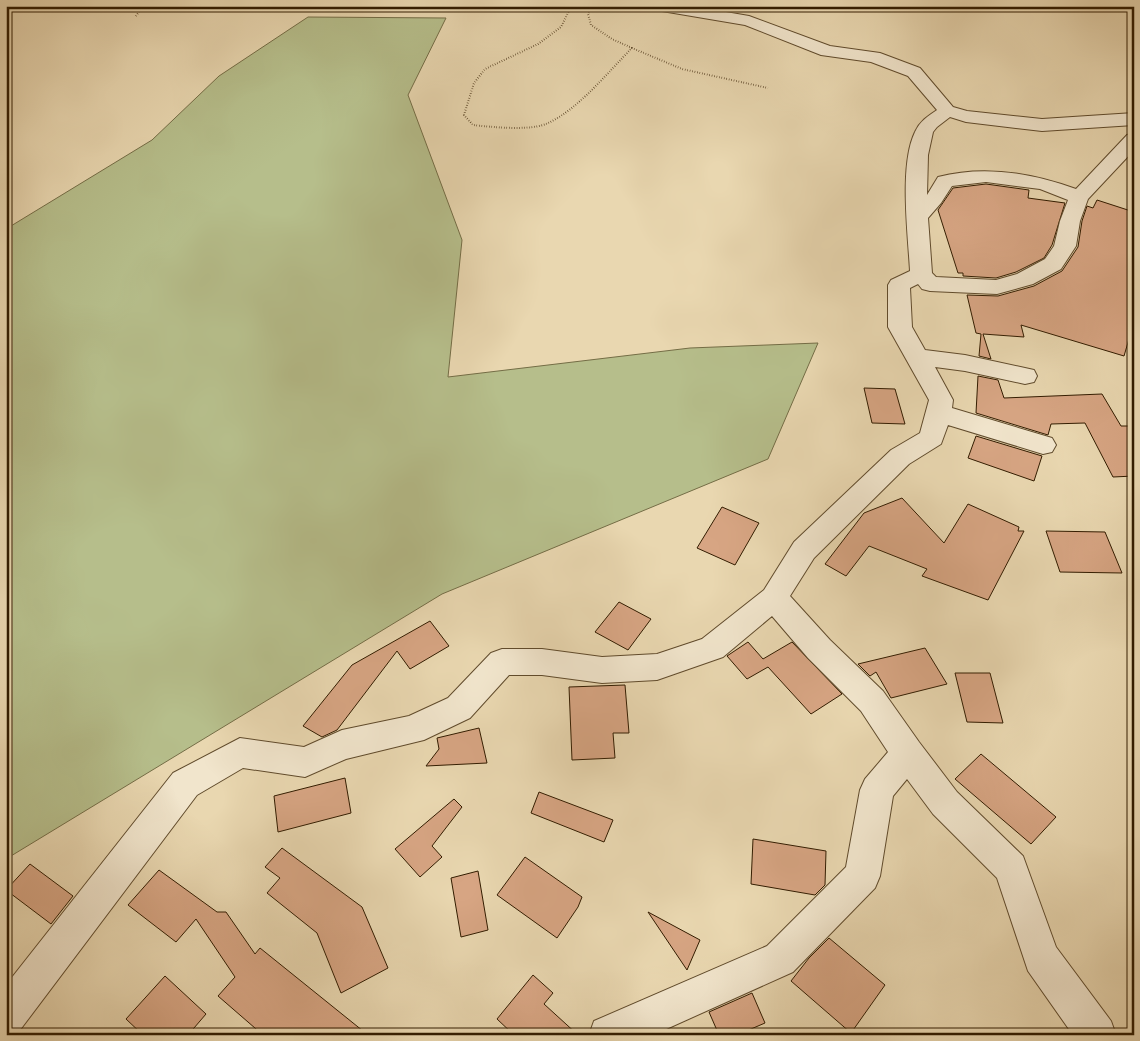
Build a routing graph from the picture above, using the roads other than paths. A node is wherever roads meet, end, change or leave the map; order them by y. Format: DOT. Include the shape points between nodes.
graph roads {
  1 [pos="662,6"];
  2 [pos="947,111"];
  3 [pos="1134,119"];
  4 [pos="1134,138"];
  5 [pos="1079,197"];
  6 [pos="918,217"];
  7 [pos="921,274"];
  8 [pos="918,357"];
  9 [pos="1025,376"];
  10 [pos="938,414"];
  11 [pos="1043,445"];
  12 [pos="774,598"];
  13 [pos="907,753"];
  14 [pos="6,1016"];
  15 [pos="608,1035"];
  16 [pos="1097,1035"];
  1 -- 2 [label="street" via="749,21 808,46 874,57 914,72"];
  2 -- 3 [label="street" via="1042,126"];
  2 -- 6 [label="street" via="927,126 917,157"];
  4 -- 5 [label="street"];
  5 -- 6 [label="street" via="1044,184 986,176 945,182"];
  5 -- 7 [label="street" via="1065,246 1053,264 1025,279 997,286 930,284"];
  6 -- 7 [label="street"];
  7 -- 8 [label="street" via="899,285 900,327"];
  8 -- 9 [label="street"];
  8 -- 10 [label="street" via="941,400"];
  10 -- 11 [label="street"];
  10 -- 12 [label="street" via="932,438 900,457 804,550"];
  12 -- 13 [label="street" via="819,649 872,701"];
  12 -- 14 [label="street" via="712,648 657,667 602,670 542,662 502,662 459,708 413,730 342,745 305,762 240,753 185,784"];
  13 -- 15 [label="street" via="877,790 862,876 780,959"];
  13 -- 16 [label="street" via="945,803 1011,868 1041,958"];
}
